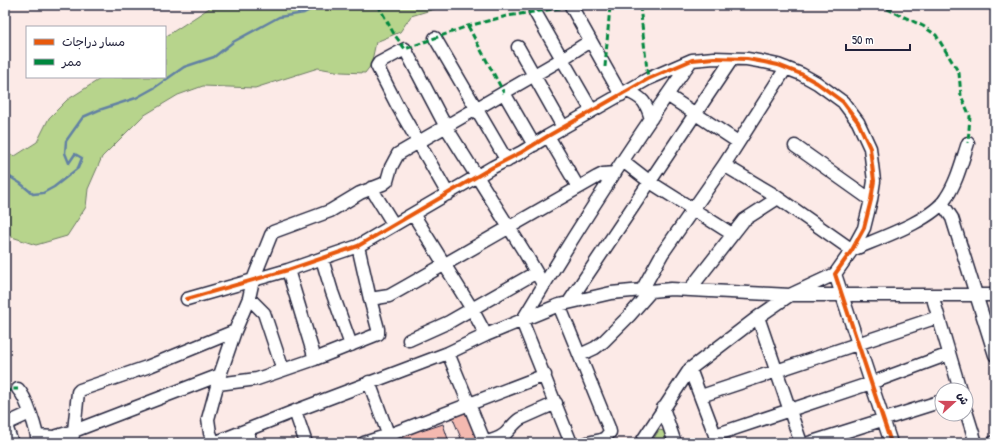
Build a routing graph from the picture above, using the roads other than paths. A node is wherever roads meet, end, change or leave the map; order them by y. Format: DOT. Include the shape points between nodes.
graph roads {
  1 [pos="571,6"];
  2 [pos="535,12"];
  3 [pos="435,38"];
  4 [pos="590,41"];
  5 [pos="518,47"];
  6 [pos="562,59"];
  7 [pos="732,59"];
  8 [pos="692,60"];
  9 [pos="786,68"];
  10 [pos="533,76"];
  11 [pos="504,93"];
  12 [pos="624,93"];
  13 [pos="667,95"];
  14 [pos="476,109"];
  15 [pos="592,111"];
  16 [pos="694,114"];
  17 [pos="651,118"];
  18 [pos="446,126"];
  19 [pos="563,127"];
  20 [pos="548,136"];
  21 [pos="419,142"];
  22 [pos="738,142"];
  23 [pos="968,143"];
  24 [pos="534,145"];
  25 [pos="795,146"];
  26 [pos="507,161"];
  27 [pos="623,162"];
  28 [pos="724,165"];
  29 [pos="615,174"];
  30 [pos="478,177"];
  31 [pos="650,182"];
  32 [pos="578,187"];
  33 [pos="371,188"];
  34 [pos="448,194"];
  35 [pos="778,198"];
  36 [pos="871,200"];
  37 [pos="942,203"];
  38 [pos="692,210"];
  39 [pos="413,214"];
  40 [pos="394,225"];
  41 [pos="508,227"];
  42 [pos="732,234"];
  43 [pos="358,246"];
  44 [pos="852,250"];
  45 [pos="322,259"];
  46 [pos="444,264"];
  47 [pos="288,270"];
  48 [pos="535,273"];
  49 [pos="835,274"];
  50 [pos="254,280"];
  51 [pos="543,284"];
  52 [pos="690,289"];
  53 [pos="646,290"];
  54 [pos="790,295"];
  55 [pos="842,295"];
  56 [pos="932,295"];
  57 [pos="976,295"];
  58 [pos="995,295"];
  59 [pos="249,298"];
  60 [pos="187,299"];
  61 [pos="370,299"];
  62 [pos="564,304"];
  63 [pos="472,309"];
  64 [pos="758,317"];
  65 [pos="938,317"];
  66 [pos="522,321"];
  67 [pos="235,332"];
  68 [pos="486,335"];
  69 [pos="409,340"];
  70 [pos="858,343"];
  71 [pos="351,345"];
  72 [pos="448,353"];
  73 [pos="949,354"];
  74 [pos="580,355"];
  75 [pos="995,355"];
  76 [pos="316,359"];
  77 [pos="690,369"];
  78 [pos="283,370"];
  79 [pos="777,370"];
  80 [pos="545,375"];
  81 [pos="219,379"];
  82 [pos="369,382"];
  83 [pos="958,382"];
  84 [pos="871,383"];
  85 [pos="18,389"];
  86 [pos="701,396"];
  87 [pos="556,403"];
  88 [pos="468,404"];
  89 [pos="934,404"];
  90 [pos="663,408"];
  91 [pos="790,410"];
  92 [pos="295,411"];
  93 [pos="30,413"];
  94 [pos="883,420"];
  95 [pos="969,422"];
  96 [pos="5,423"];
  97 [pos="247,430"];
  98 [pos="73,437"];
  99 [pos="38,439"];
  100 [pos="390,439"];
  101 [pos="717,439"];
  102 [pos="995,442"];
  103 [pos="12,443"];
  104 [pos="214,443"];
  105 [pos="252,443"];
  106 [pos="306,443"];
  107 [pos="364,443"];
  108 [pos="485,443"];
  109 [pos="571,443"];
  110 [pos="587,443"];
  111 [pos="641,443"];
  112 [pos="675,443"];
  113 [pos="801,443"];
  114 [pos="809,443"];
  115 [pos="891,443"];
  116 [pos="976,443"];
  117 [pos="992,443"];
  1 -- 4 [label="street"];
  2 -- 6 [label="street"];
  3 -- 14 [label="street"];
  4 -- 6 [label="street"];
  4 -- 12 [label="street"];
  5 -- 10 [label="street"];
  6 -- 10 [label="street"];
  6 -- 15 [label="street"];
  7 -- 8 [label="street"];
  7 -- 9 [label="street" via="747,59"];
  7 -- 16 [label="street"];
  8 -- 12 [label="street" via="648,79"];
  8 -- 13 [label="street"];
  9 -- 22 [label="street"];
  9 -- 36 [label="street" via="817,83 843,102 858,122 870,148 874,180"];
  10 -- 11 [label="street"];
  10 -- 19 [label="street"];
  11 -- 14 [label="street"];
  11 -- 24 [label="street"];
  12 -- 15 [label="street"];
  12 -- 17 [label="street" via="641,98 648,106"];
  13 -- 16 [label="street"];
  13 -- 17 [label="street"];
  14 -- 18 [label="street"];
  14 -- 26 [label="street"];
  15 -- 19 [label="street"];
  16 -- 22 [label="street"];
  16 -- 31 [label="street"];
  17 -- 27 [label="street"];
  18 -- 21 [label="street"];
  18 -- 21 [label="street" via="405,49 379,63 377,66"];
  18 -- 30 [label="street"];
  19 -- 20 [label="street"];
  20 -- 24 [label="street"];
  20 -- 32 [label="street"];
  21 -- 33 [label="street" via="396,156 383,184"];
  21 -- 34 [label="street"];
  22 -- 28 [label="street"];
  23 -- 37 [label="street" via="958,173"];
  24 -- 26 [label="street"];
  25 -- 36 [label="street"];
  26 -- 30 [label="street"];
  27 -- 29 [label="street"];
  27 -- 31 [label="street"];
  28 -- 35 [label="street"];
  28 -- 38 [label="street"];
  29 -- 32 [label="street" via="603,174"];
  29 -- 51 [label="street"];
  30 -- 34 [label="street"];
  30 -- 41 [label="street"];
  31 -- 38 [label="street"];
  31 -- 62 [label="street"];
  32 -- 41 [label="street"];
  33 -- 40 [label="street"];
  33 -- 50 [label="street" via="330,211 273,232"];
  34 -- 39 [label="street"];
  35 -- 42 [label="street" via="744,220"];
  35 -- 44 [label="street"];
  36 -- 44 [label="street" via="864,228"];
  37 -- 44 [label="street" via="925,217"];
  37 -- 57 [label="street" via="952,218"];
  38 -- 42 [label="street"];
  38 -- 53 [label="street" via="662,254"];
  39 -- 40 [label="street"];
  39 -- 46 [label="street"];
  40 -- 43 [label="street"];
  41 -- 46 [label="street"];
  41 -- 48 [label="street"];
  42 -- 52 [label="street"];
  43 -- 45 [label="street"];
  43 -- 61 [label="street"];
  44 -- 49 [label="street"];
  45 -- 47 [label="street"];
  45 -- 71 [label="street"];
  46 -- 61 [label="street" via="389,296"];
  46 -- 63 [label="street"];
  47 -- 50 [label="street"];
  47 -- 76 [label="street"];
  48 -- 51 [label="street"];
  48 -- 63 [label="street"];
  49 -- 54 [label="street"];
  49 -- 55 [label="street"];
  50 -- 59 [label="street"];
  50 -- 60 [label="street"];
  51 -- 66 [label="street"];
  52 -- 53 [label="street"];
  52 -- 54 [label="street"];
  53 -- 62 [label="street" via="611,293"];
  53 -- 74 [label="street" via="628,316 603,342"];
  54 -- 55 [label="street"];
  54 -- 64 [label="street"];
  55 -- 56 [label="street"];
  55 -- 70 [label="street"];
  56 -- 57 [label="street"];
  56 -- 65 [label="street"];
  57 -- 58 [label="street"];
  57 -- 75 [label="street"];
  59 -- 67 [label="street"];
  59 -- 78 [label="street" via="264,313"];
  61 -- 71 [label="street" via="379,332"];
  62 -- 66 [label="street"];
  62 -- 74 [label="street"];
  63 -- 68 [label="street"];
  63 -- 69 [label="street"];
  64 -- 77 [label="street"];
  64 -- 79 [label="street"];
  65 -- 70 [label="street"];
  65 -- 73 [label="street"];
  66 -- 68 [label="street"];
  66 -- 80 [label="street"];
  67 -- 81 [label="street"];
  67 -- 98 [label="street" via="80,390"];
  68 -- 72 [label="street"];
  70 -- 79 [label="street"];
  70 -- 84 [label="street"];
  71 -- 76 [label="street"];
  72 -- 82 [label="street"];
  72 -- 88 [label="street"];
  73 -- 83 [label="street"];
  73 -- 84 [label="street"];
  74 -- 110 [label="street" via="610,432 601,440"];
  76 -- 78 [label="street"];
  77 -- 86 [label="street"];
  77 -- 90 [label="street"];
  78 -- 81 [label="street" via="257,379"];
  79 -- 86 [label="street"];
  79 -- 91 [label="street"];
  80 -- 87 [label="street"];
  80 -- 88 [label="street"];
  81 -- 98 [label="street"];
  81 -- 104 [label="street" via="208,419"];
  82 -- 92 [label="street"];
  82 -- 100 [label="street"];
  84 -- 91 [label="street"];
  84 -- 94 [label="street"];
  85 -- 93 [label="street"];
  86 -- 101 [label="street"];
  87 -- 108 [label="street" via="520,419 498,439"];
  87 -- 109 [label="street"];
  88 -- 100 [label="street"];
  88 -- 108 [label="street"];
  89 -- 94 [label="street"];
  90 -- 111 [label="street"];
  90 -- 112 [label="street"];
  91 -- 101 [label="street"];
  91 -- 113 [label="street"];
  92 -- 97 [label="street"];
  92 -- 106 [label="street"];
  93 -- 96 [label="street"];
  93 -- 99 [label="street"];
  94 -- 114 [label="street"];
  94 -- 115 [label="street"];
  95 -- 116 [label="street"];
  96 -- 103 [label="street"];
  97 -- 104 [label="street"];
  97 -- 105 [label="street"];
  98 -- 99 [label="street"];
  100 -- 107 [label="street"];
  102 -- 117 [label="street"];
}
